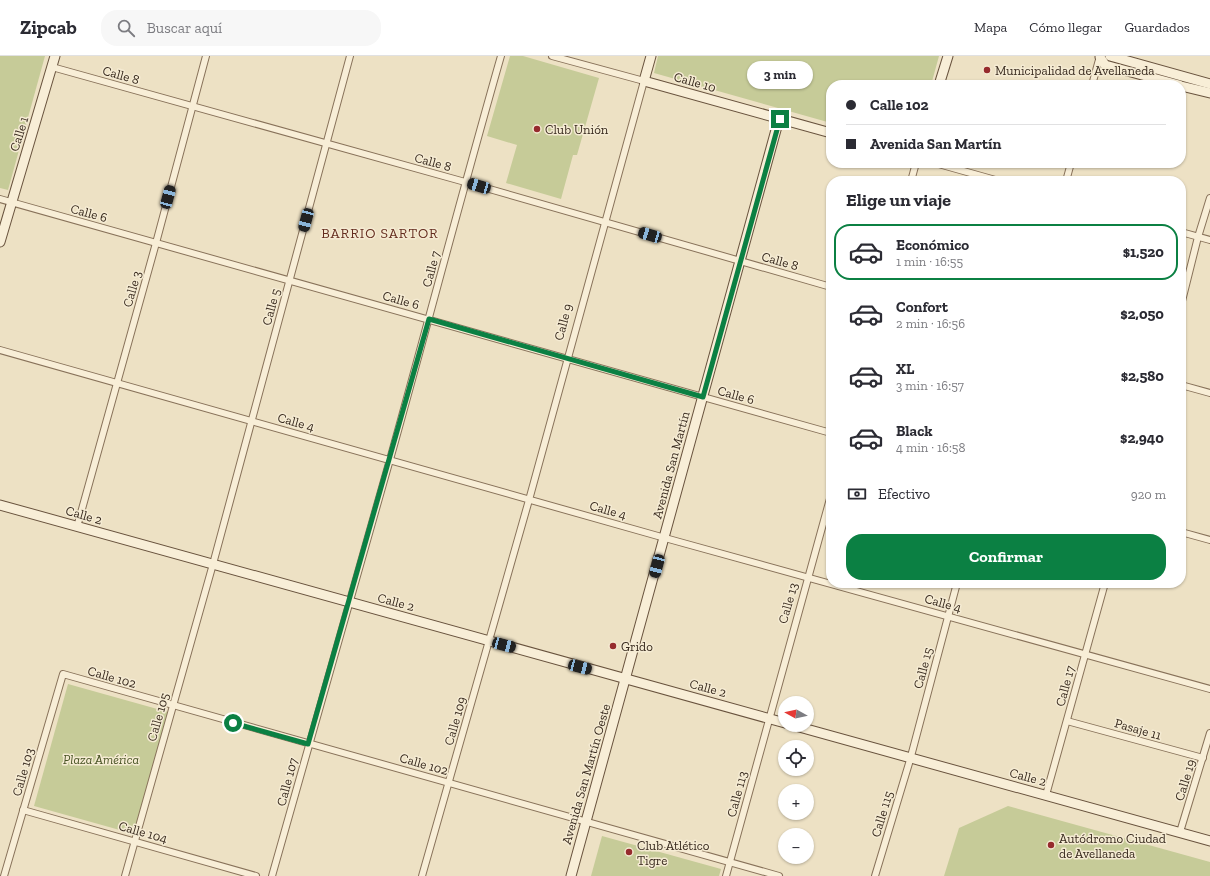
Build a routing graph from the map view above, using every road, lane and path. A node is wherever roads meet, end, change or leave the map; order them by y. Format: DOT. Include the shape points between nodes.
graph roads {
  1 [pos="55,56"];
  2 [pos="206,56"];
  3 [pos="350,56"];
  4 [pos="501,56"];
  5 [pos="552,56"];
  6 [pos="651,56"];
  7 [pos="948,56"];
  8 [pos="1100,56"];
  9 [pos="1110,56"];
  10 [pos="52,67"];
  11 [pos="941,80"];
  12 [pos="1093,80"];
  13 [pos="1161,80"];
  14 [pos="644,81"];
  15 [pos="1210,84"];
  16 [pos="1186,87"];
  17 [pos="1210,94"];
  18 [pos="193,107"];
  19 [pos="780,119"];
  20 [pos="826,132"];
  21 [pos="326,144"];
  22 [pos="953,168"];
  23 [pos="981,176"];
  24 [pos="465,182"];
  25 [pos="1210,198"];
  26 [pos="0,199"];
  27 [pos="12,203"];
  28 [pos="604,222"];
  29 [pos="1186,233"];
  30 [pos="1198,237"];
  31 [pos="1210,240"];
  32 [pos="0,242"];
  33 [pos="156,242"];
  34 [pos="741,262"];
  35 [pos="290,280"];
  36 [pos="1186,285"];
  37 [pos="826,286"];
  38 [pos="429,319"];
  39 [pos="0,350"];
  40 [pos="567,358"];
  41 [pos="116,383"];
  42 [pos="1186,386"];
  43 [pos="1210,393"];
  44 [pos="703,397"];
  45 [pos="252,421"];
  46 [pos="826,432"];
  47 [pos="390,460"];
  48 [pos="529,500"];
  49 [pos="0,505"];
  50 [pos="826,518"];
  51 [pos="77,527"];
  52 [pos="1186,533"];
  53 [pos="665,538"];
  54 [pos="1210,540"];
  55 [pos="213,564"];
  56 [pos="809,578"];
  57 [pos="826,583"];
  58 [pos="846,588"];
  59 [pos="956,588"];
  60 [pos="1104,588"];
  61 [pos="350,602"];
  62 [pos="948,616"];
  63 [pos="489,641"];
  64 [pos="1086,654"];
  65 [pos="63,674"];
  66 [pos="626,679"];
  67 [pos="1210,689"];
  68 [pos="173,706"];
  69 [pos="769,719"];
  70 [pos="778,721"];
  71 [pos="1067,721"];
  72 [pos="814,731"];
  73 [pos="1210,733"];
  74 [pos="308,744"];
  75 [pos="910,758"];
  76 [pos="1203,758"];
  77 [pos="448,782"];
  78 [pos="1046,795"];
  79 [pos="23,810"];
  80 [pos="587,821"];
  81 [pos="1180,832"];
  82 [pos="1210,841"];
  83 [pos="135,842"];
  84 [pos="730,862"];
  85 [pos="4,876"];
  86 [pos="125,876"];
  87 [pos="256,876"];
  88 [pos="272,876"];
  89 [pos="422,876"];
  90 [pos="571,876"];
  91 [pos="726,876"];
  92 [pos="779,876"];
  93 [pos="875,876"];
  1 -- 10 [label="street, Calle 1"];
  2 -- 18 [label="street, Calle 3"];
  3 -- 21 [label="street, Calle 5"];
  4 -- 24 [label="street, Calle 7"];
  5 -- 14 [label="street, Calle 10"];
  6 -- 14 [label="street, Calle 9"];
  7 -- 11 [label="street"];
  8 -- 12 [label="street"];
  8 -- 13 [label="street" via="1105,65"];
  9 -- 15 [label="street"];
  10 -- 18 [label="street, Calle 8"];
  10 -- 27 [label="street, Calle 1"];
  14 -- 19 [label="street, Calle 10"];
  14 -- 28 [label="street, Calle 9"];
  16 -- 17 [label="street"];
  18 -- 21 [label="street, Calle 8"];
  18 -- 33 [label="street, Calle 3"];
  19 -- 20 [label="street, Calle 10"];
  19 -- 34 [label="street, Avenida San Martín"];
  21 -- 24 [label="street, Calle 8"];
  21 -- 35 [label="street, Calle 5"];
  22 -- 23 [label="street"];
  24 -- 28 [label="street, Calle 8"];
  24 -- 38 [label="street, Calle 7"];
  25 -- 30 [label="street"];
  26 -- 27 [label="street, Calle 6"];
  27 -- 32 [label="street, Calle 1"];
  27 -- 33 [label="street, Calle 6"];
  28 -- 34 [label="street, Calle 8"];
  28 -- 40 [label="street, Calle 9"];
  29 -- 30 [label="street"];
  30 -- 31 [label="street"];
  30 -- 36 [label="street"];
  33 -- 35 [label="street, Calle 6"];
  33 -- 41 [label="street, Calle 3"];
  34 -- 37 [label="street, Calle 8"];
  34 -- 44 [label="street, Avenida San Martín"];
  35 -- 38 [label="street, Calle 6"];
  35 -- 45 [label="street, Calle 5"];
  38 -- 40 [label="street, Calle 6"];
  38 -- 47 [label="street, Calle 7"];
  39 -- 41 [label="street, Calle 4"];
  40 -- 44 [label="street, Calle 6"];
  40 -- 48 [label="street, Calle 9"];
  41 -- 45 [label="street, Calle 4"];
  41 -- 51 [label="street, Calle 3"];
  42 -- 43 [label="street"];
  44 -- 46 [label="street, Calle 6"];
  44 -- 53 [label="street, Avenida San Martín"];
  45 -- 47 [label="street, Calle 4"];
  45 -- 55 [label="street, Calle 5"];
  47 -- 48 [label="street, Calle 4"];
  47 -- 61 [label="street, Calle 7"];
  48 -- 53 [label="street, Calle 4"];
  48 -- 63 [label="street, Calle 9"];
  49 -- 51 [label="street, Calle 2"];
  50 -- 56 [label="street, Calle 13"];
  51 -- 55 [label="street, Calle 2"];
  52 -- 54 [label="street"];
  53 -- 56 [label="street, Calle 4"];
  53 -- 66 [label="street, Avenida San Martín"];
  55 -- 61 [label="street, Calle 2"];
  55 -- 68 [label="street, Calle 105"];
  56 -- 57 [label="street, Calle 4"];
  56 -- 69 [label="street, Calle 13"];
  58 -- 62 [label="street, Calle 4"];
  59 -- 62 [label="street, Calle 15"];
  60 -- 64 [label="street, Calle 17"];
  61 -- 63 [label="street, Calle 2"];
  61 -- 74 [label="street, Calle 107"];
  62 -- 64 [label="street, Calle 4"];
  62 -- 75 [label="street, Calle 15"];
  63 -- 66 [label="street, Calle 2"];
  63 -- 77 [label="street, Calle 109"];
  64 -- 67 [label="street, Calle 4"];
  64 -- 71 [label="street, Calle 17"];
  65 -- 68 [label="street, Calle 102"];
  65 -- 79 [label="street, Calle 103"];
  66 -- 69 [label="street, Calle 2"];
  66 -- 80 [label="street, Avenida San Martín Oeste"];
  68 -- 74 [label="street, Calle 102"];
  68 -- 83 [label="street, Calle 105"];
  69 -- 70 [label="street, Calle 2"];
  69 -- 84 [label="street, Calle 113"];
  71 -- 76 [label="street, Pasaje 11"];
  71 -- 78 [label="street, Calle 17"];
  72 -- 75 [label="street, Calle 2"];
  73 -- 76 [label="street, Calle 19"];
  74 -- 77 [label="street, Calle 102"];
  74 -- 88 [label="street, Calle 107"];
  75 -- 78 [label="street, Calle 2"];
  75 -- 93 [label="street, Calle 115"];
  76 -- 81 [label="street, Calle 19"];
  77 -- 80 [label="street, Calle 102"];
  77 -- 89 [label="street, Calle 109"];
  78 -- 81 [label="street, Calle 2"];
  79 -- 83 [label="street, Calle 104"];
  79 -- 85 [label="street, Calle 103"];
  80 -- 84 [label="street, Calle 102"];
  80 -- 90 [label="street, Avenida San Martín Oeste"];
  81 -- 82 [label="street, Calle 2"];
  83 -- 86 [label="street, Calle 105"];
  83 -- 87 [label="street, Calle 104"];
  84 -- 91 [label="street, Calle 113"];
  84 -- 92 [label="street, Calle 102"];
}
